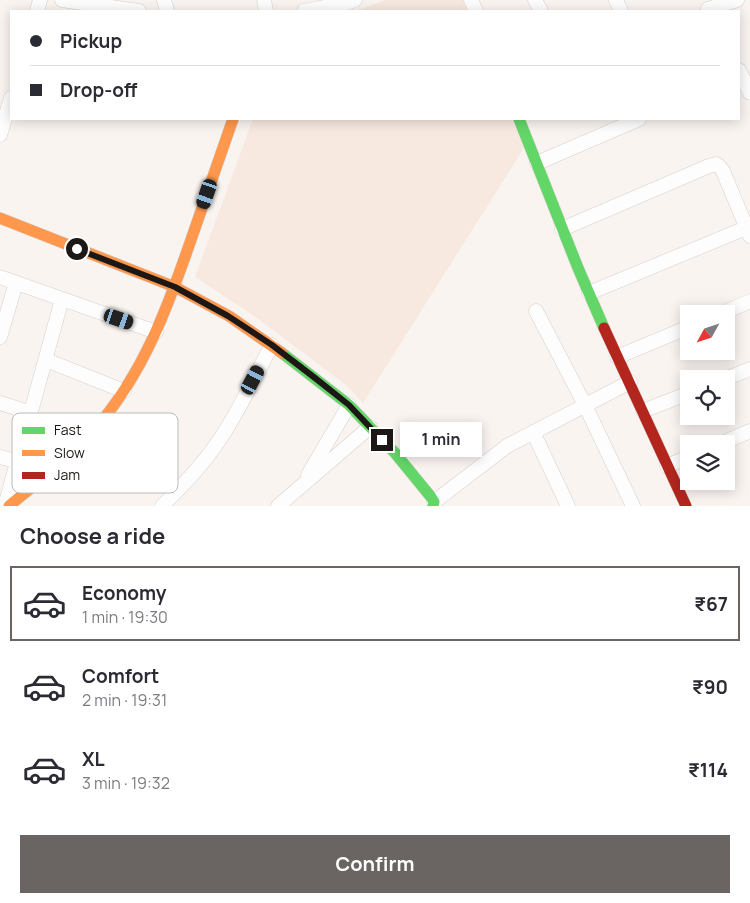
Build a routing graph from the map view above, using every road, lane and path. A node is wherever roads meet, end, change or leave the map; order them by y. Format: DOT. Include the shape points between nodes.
graph roads {
  1 [pos="62,0"];
  2 [pos="355,0"];
  3 [pos="737,0"];
  4 [pos="310,7"];
  5 [pos="707,7"];
  6 [pos="132,10"];
  7 [pos="740,72"];
  8 [pos="750,92"];
  9 [pos="10,101"];
  10 [pos="233,120"];
  11 [pos="520,120"];
  12 [pos="637,120"];
  13 [pos="0,136"];
  14 [pos="537,163"];
  15 [pos="0,218"];
  16 [pos="562,229"];
  17 [pos="748,232"];
  18 [pos="0,277"];
  19 [pos="16,283"];
  20 [pos="175,287"];
  21 [pos="589,293"];
  22 [pos="62,299"];
  23 [pos="750,302"];
  24 [pos="735,308"];
  25 [pos="536,312"];
  26 [pos="1,328"];
  27 [pos="680,331"];
  28 [pos="156,332"];
  29 [pos="272,345"];
  30 [pos="617,357"];
  31 [pos="46,360"];
  32 [pos="750,369"];
  33 [pos="735,375"];
  34 [pos="630,382"];
  35 [pos="124,391"];
  36 [pos="680,397"];
  37 [pos="0,403"];
  38 [pos="349,405"];
  39 [pos="585,405"];
  40 [pos="643,411"];
  41 [pos="31,413"];
  42 [pos="107,413"];
  43 [pos="370,427"];
  44 [pos="750,431"];
  45 [pos="533,432"];
  46 [pos="735,438"];
  47 [pos="680,461"];
  48 [pos="667,466"];
  49 [pos="303,484"];
  50 [pos="12,486"];
  51 [pos="178,489"];
  52 [pos="24,493"];
  53 [pos="174,493"];
  54 [pos="434,504"];
  55 [pos="163,505"];
  56 [pos="7,506"];
  57 [pos="278,506"];
  58 [pos="568,506"];
  59 [pos="633,506"];
  60 [pos="686,506"];
  1 -- 6 [label="street"];
  2 -- 4 [label="street"];
  3 -- 5 [label="street"];
  7 -- 8 [label="street"];
  9 -- 13 [label="street"];
  10 -- 20 [label="street"];
  11 -- 14 [label="street"];
  12 -- 14 [label="street"];
  14 -- 16 [label="street"];
  15 -- 20 [label="street"];
  16 -- 17 [label="street" via="716,164 723,171"];
  16 -- 21 [label="street"];
  17 -- 21 [label="street"];
  18 -- 19 [label="street"];
  19 -- 22 [label="street"];
  19 -- 26 [label="street"];
  20 -- 28 [label="street"];
  20 -- 29 [label="street"];
  21 -- 30 [label="street"];
  22 -- 28 [label="street"];
  22 -- 31 [label="street"];
  23 -- 24 [label="street"];
  25 -- 39 [label="street"];
  27 -- 30 [label="street"];
  28 -- 35 [label="street"];
  29 -- 38 [label="street"];
  29 -- 51 [label="street" via="225,432"];
  30 -- 34 [label="street"];
  31 -- 35 [label="street"];
  31 -- 41 [label="street"];
  32 -- 33 [label="street"];
  34 -- 39 [label="street"];
  34 -- 40 [label="street"];
  35 -- 42 [label="street"];
  36 -- 40 [label="street"];
  37 -- 41 [label="street"];
  38 -- 43 [label="street"];
  38 -- 49 [label="street"];
  39 -- 45 [label="street"];
  39 -- 59 [label="street"];
  40 -- 48 [label="street"];
  43 -- 49 [label="street"];
  43 -- 54 [label="street"];
  44 -- 46 [label="street"];
  45 -- 54 [label="street" via="507,446"];
  45 -- 58 [label="street"];
  47 -- 48 [label="street"];
  48 -- 60 [label="street"];
  49 -- 57 [label="street"];
  50 -- 56 [label="street"];
  52 -- 56 [label="street"];
  53 -- 55 [label="street"];
}
